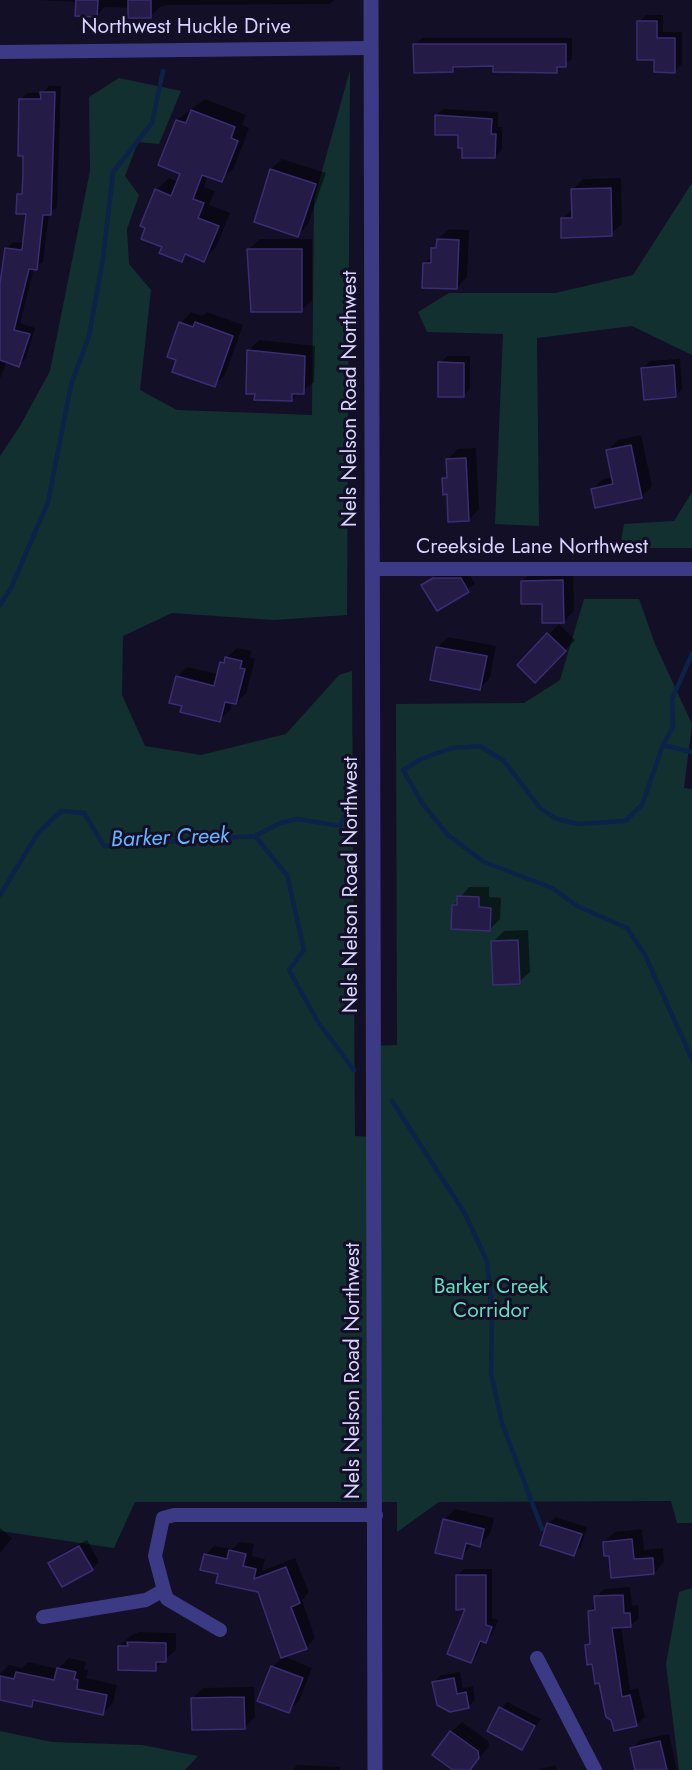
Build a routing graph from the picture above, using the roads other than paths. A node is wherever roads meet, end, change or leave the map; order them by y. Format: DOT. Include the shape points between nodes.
graph roads {
  1 [pos="371,0"];
  2 [pos="371,48"];
  3 [pos="0,52"];
  4 [pos="372,569"];
  5 [pos="692,569"];
  6 [pos="376,1515"];
  7 [pos="166,1595"];
  8 [pos="43,1617"];
  9 [pos="220,1630"];
  10 [pos="537,1658"];
  11 [pos="375,1770"];
  12 [pos="595,1770"];
  1 -- 2 [label="street, Nels Nelson Road Northwest"];
  2 -- 3 [label="street, Northwest Huckle Drive"];
  2 -- 4 [label="street, Nels Nelson Road Northwest"];
  4 -- 5 [label="street, Creekside Lane Northwest"];
  4 -- 6 [label="street, Nels Nelson Road Northwest"];
  6 -- 7 [label="street" via="163,1518 155,1556"];
  6 -- 11 [label="street, Nels Nelson Road Northwest"];
  7 -- 8 [label="street"];
  7 -- 9 [label="street"];
  10 -- 12 [label="street"];
}
